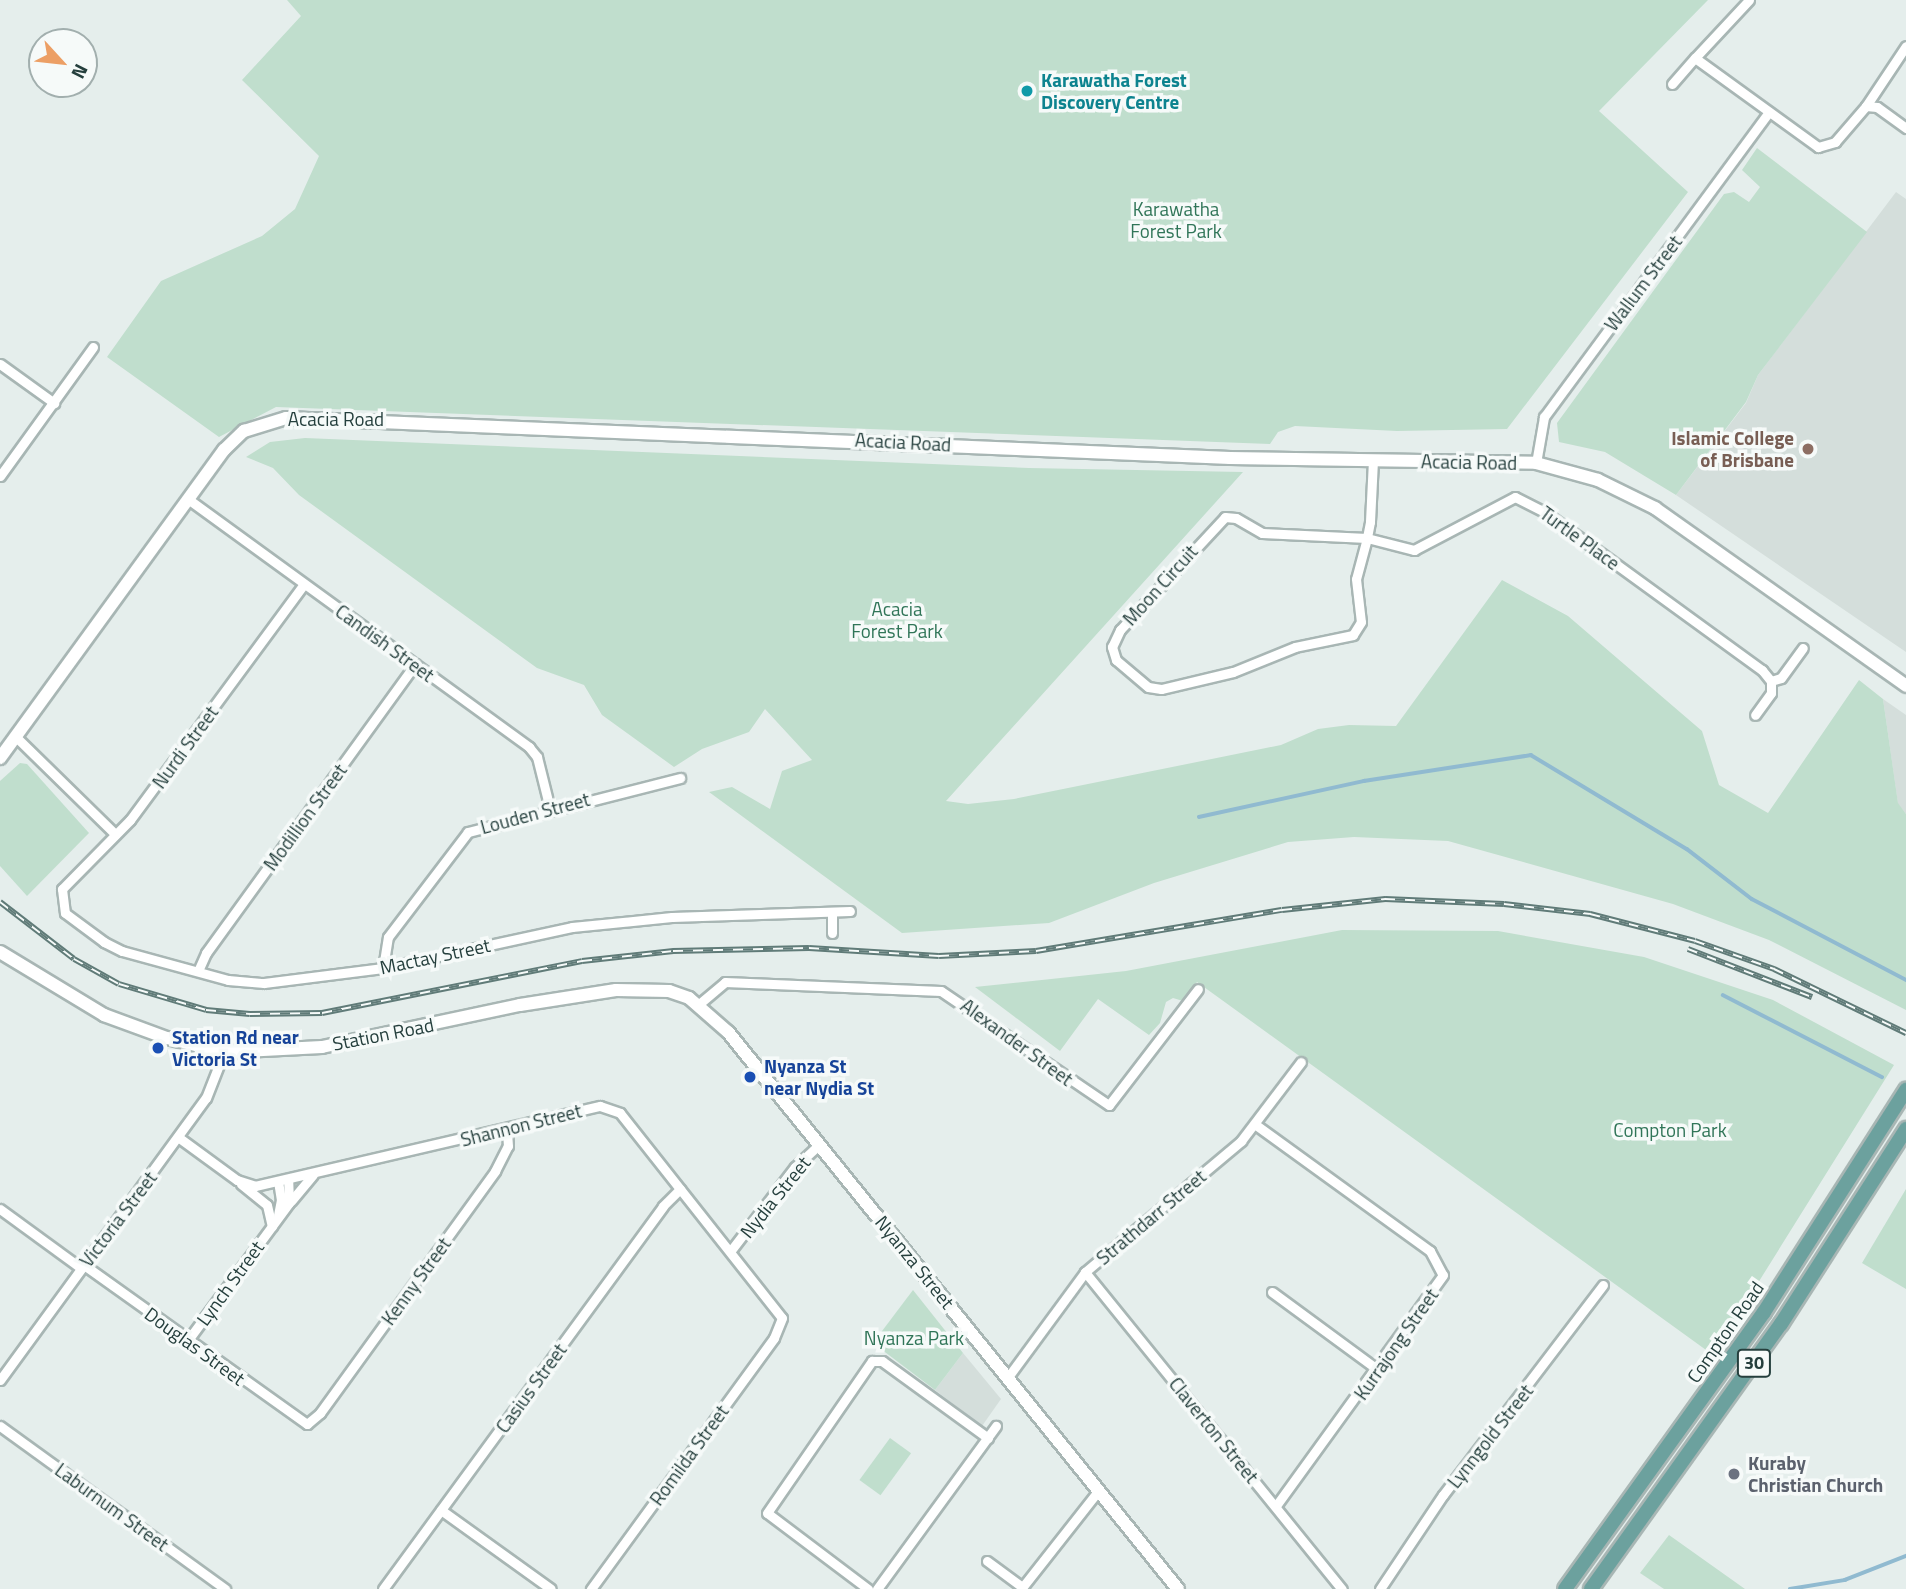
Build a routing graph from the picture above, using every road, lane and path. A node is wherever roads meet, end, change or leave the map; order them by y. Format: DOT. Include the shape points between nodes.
graph roads {
  1 [pos="1749,0"];
  2 [pos="1906,46"];
  3 [pos="1695,58"];
  4 [pos="1672,84"];
  5 [pos="1866,106"];
  6 [pos="1769,112"];
  7 [pos="1906,128"];
  8 [pos="93,346"];
  9 [pos="0,363"];
  10 [pos="54,403"];
  11 [pos="1373,460"];
  12 [pos="1536,463"];
  13 [pos="0,476"];
  14 [pos="188,499"];
  15 [pos="1367,538"];
  16 [pos="304,584"];
  17 [pos="1803,648"];
  18 [pos="415,664"];
  19 [pos="1771,681"];
  20 [pos="1906,686"];
  21 [pos="1755,715"];
  22 [pos="16,737"];
  23 [pos="0,758"];
  24 [pos="680,778"];
  25 [pos="550,809"];
  26 [pos="115,834"];
  27 [pos="61,901"];
  28 [pos="850,911"];
  29 [pos="832,912"];
  30 [pos="832,933"];
  31 [pos="0,952"];
  32 [pos="383,968"];
  33 [pos="198,971"];
  34 [pos="1198,989"];
  35 [pos="699,1004"];
  36 [pos="223,1052"];
  37 [pos="1301,1062"];
  38 [pos="1906,1090"];
  39 [pos="1256,1125"];
  40 [pos="1906,1129"];
  41 [pos="507,1130"];
  42 [pos="178,1137"];
  43 [pos="819,1145"];
  44 [pos="318,1172"];
  45 [pos="237,1180"];
  46 [pos="283,1180"];
  47 [pos="680,1189"];
  48 [pos="289,1204"];
  49 [pos="0,1209"];
  50 [pos="273,1224"];
  51 [pos="1842,1232"];
  52 [pos="1805,1248"];
  53 [pos="732,1249"];
  54 [pos="83,1266"];
  55 [pos="1085,1272"];
  56 [pos="1603,1285"];
  57 [pos="1272,1292"];
  58 [pos="782,1318"];
  59 [pos="188,1340"];
  60 [pos="1378,1370"];
  61 [pos="1008,1377"];
  62 [pos="0,1380"];
  63 [pos="307,1424"];
  64 [pos="0,1426"];
  65 [pos="996,1426"];
  66 [pos="988,1438"];
  67 [pos="1099,1490"];
  68 [pos="1276,1506"];
  69 [pos="441,1510"];
  70 [pos="987,1561"];
  71 [pos="1022,1588"];
  72 [pos="225,1589"];
  73 [pos="383,1589"];
  74 [pos="551,1589"];
  75 [pos="591,1589"];
  76 [pos="867,1589"];
  77 [pos="877,1589"];
  78 [pos="1178,1589"];
  79 [pos="1342,1589"];
  80 [pos="1380,1589"];
  81 [pos="1565,1589"];
  82 [pos="1591,1589"];
  1 -- 3 [label="street"];
  2 -- 5 [label="street"];
  3 -- 4 [label="street"];
  3 -- 6 [label="street"];
  5 -- 6 [label="street" via="1829,147 1818,147"];
  5 -- 7 [label="street" via="1877,107"];
  6 -- 12 [label="street, Wallum Street" via="1544,417"];
  8 -- 10 [label="street"];
  9 -- 10 [label="street"];
  10 -- 13 [label="street"];
  11 -- 12 [label="street, Acacia Road"];
  11 -- 14 [label="street, Acacia Road" via="286,418 244,431"];
  11 -- 15 [label="street, Moon Circuit"];
  12 -- 20 [label="street, Acacia Road" via="1598,480 1656,508"];
  14 -- 16 [label="street, Candish Street"];
  14 -- 22 [label="street, Acacia Road"];
  15 -- 15 [label="street, Moon Circuit" via="1262,533 1225,517 1120,630 1113,653 1140,681 1161,689 1233,672 1295,647 1353,635 1362,622 1356,579"];
  15 -- 19 [label="street, Turtle Place" via="1414,550 1507,499 1522,498 1762,670"];
  16 -- 18 [label="street, Candish Street"];
  16 -- 26 [label="street, Nurdi Street" via="168,770"];
  17 -- 19 [label="street" via="1781,678"];
  18 -- 25 [label="street, Candish Street" via="529,747 537,757"];
  18 -- 33 [label="street, Modillion Street" via="206,953"];
  19 -- 21 [label="street" via="1771,693"];
  22 -- 23 [label="street, Acacia Road"];
  22 -- 26 [label="street"];
  24 -- 25 [label="street, Louden Street"];
  25 -- 32 [label="street, Louden Street" via="468,832 388,937"];
  26 -- 27 [label="street, Nurdi Street" via="69,878"];
  27 -- 33 [label="street, Mactay Street" via="73,920 113,947"];
  28 -- 29 [label="street, Mactay Street"];
  29 -- 30 [label="street"];
  29 -- 32 [label="street, Mactay Street" via="672,917 572,927"];
  31 -- 36 [label="street, Station Road" via="104,1015"];
  32 -- 33 [label="street, Mactay Street" via="264,983"];
  34 -- 35 [label="street, Alexander Street" via="1109,1105 941,991 724,982"];
  35 -- 36 [label="street, Station Road" via="670,991 616,990 520,1004 322,1046"];
  35 -- 43 [label="street, Nyanza Street" via="728,1032"];
  36 -- 42 [label="street, Victoria Street" via="216,1081"];
  37 -- 39 [label="street, Strathdarr Street"];
  38 -- 52 [label="main road, Compton Road / 30"];
  39 -- 55 [label="street, Strathdarr Street"];
  39 -- 60 [label="street, Kurrajong Street" via="1440,1263 1443,1275 1436,1289"];
  40 -- 51 [label="main road, 30"];
  41 -- 44 [label="street, Shannon Street"];
  41 -- 47 [label="street, Shannon Street" via="611,1107"];
  41 -- 63 [label="street, Kenny Street" via="508,1146 495,1171 320,1413"];
  42 -- 45 [label="street"];
  42 -- 54 [label="street, Victoria Street"];
  43 -- 53 [label="street, Nydia Street" via="795,1167"];
  43 -- 61 [label="street, Nyanza Street"];
  44 -- 46 [label="street, Shannon Street"];
  44 -- 48 [label="street, Lynch Street"];
  45 -- 46 [label="street, Shannon Street" via="256,1186"];
  45 -- 50 [label="street, Lynch Street" via="265,1203"];
  46 -- 48 [label="street"];
  46 -- 50 [label="street, Lynch Street"];
  47 -- 53 [label="street, Shannon Street"];
  47 -- 69 [label="street, Casius Street"];
  48 -- 50 [label="street, Lynch Street"];
  49 -- 54 [label="street, Douglas Street"];
  50 -- 59 [label="street, Lynch Street"];
  51 -- 52 [label="main road" via="1829,1229 1820,1242"];
  51 -- 82 [label="main road, 30"];
  52 -- 81 [label="main road, Compton Road / 30"];
  53 -- 58 [label="street, Shannon Street"];
  54 -- 59 [label="street, Douglas Street"];
  54 -- 62 [label="street, Victoria Street"];
  55 -- 61 [label="street, Strathdarr Street"];
  55 -- 68 [label="street, Claverton Street"];
  56 -- 80 [label="street, Lynngold Street" via="1443,1495"];
  57 -- 60 [label="street"];
  58 -- 75 [label="street, Romilda Street" via="774,1338"];
  59 -- 63 [label="street, Douglas Street"];
  60 -- 68 [label="street, Kurrajong Street"];
  61 -- 67 [label="street, Nyanza Street"];
  64 -- 72 [label="street, Laburnum Street"];
  65 -- 66 [label="street"];
  66 -- 76 [label="street" via="882,1360 872,1361 767,1513"];
  66 -- 77 [label="street"];
  67 -- 71 [label="street"];
  67 -- 78 [label="street, Nyanza Street"];
  68 -- 79 [label="street, Claverton Street"];
  69 -- 73 [label="street, Casius Street"];
  69 -- 74 [label="street"];
  70 -- 71 [label="street"];
}
